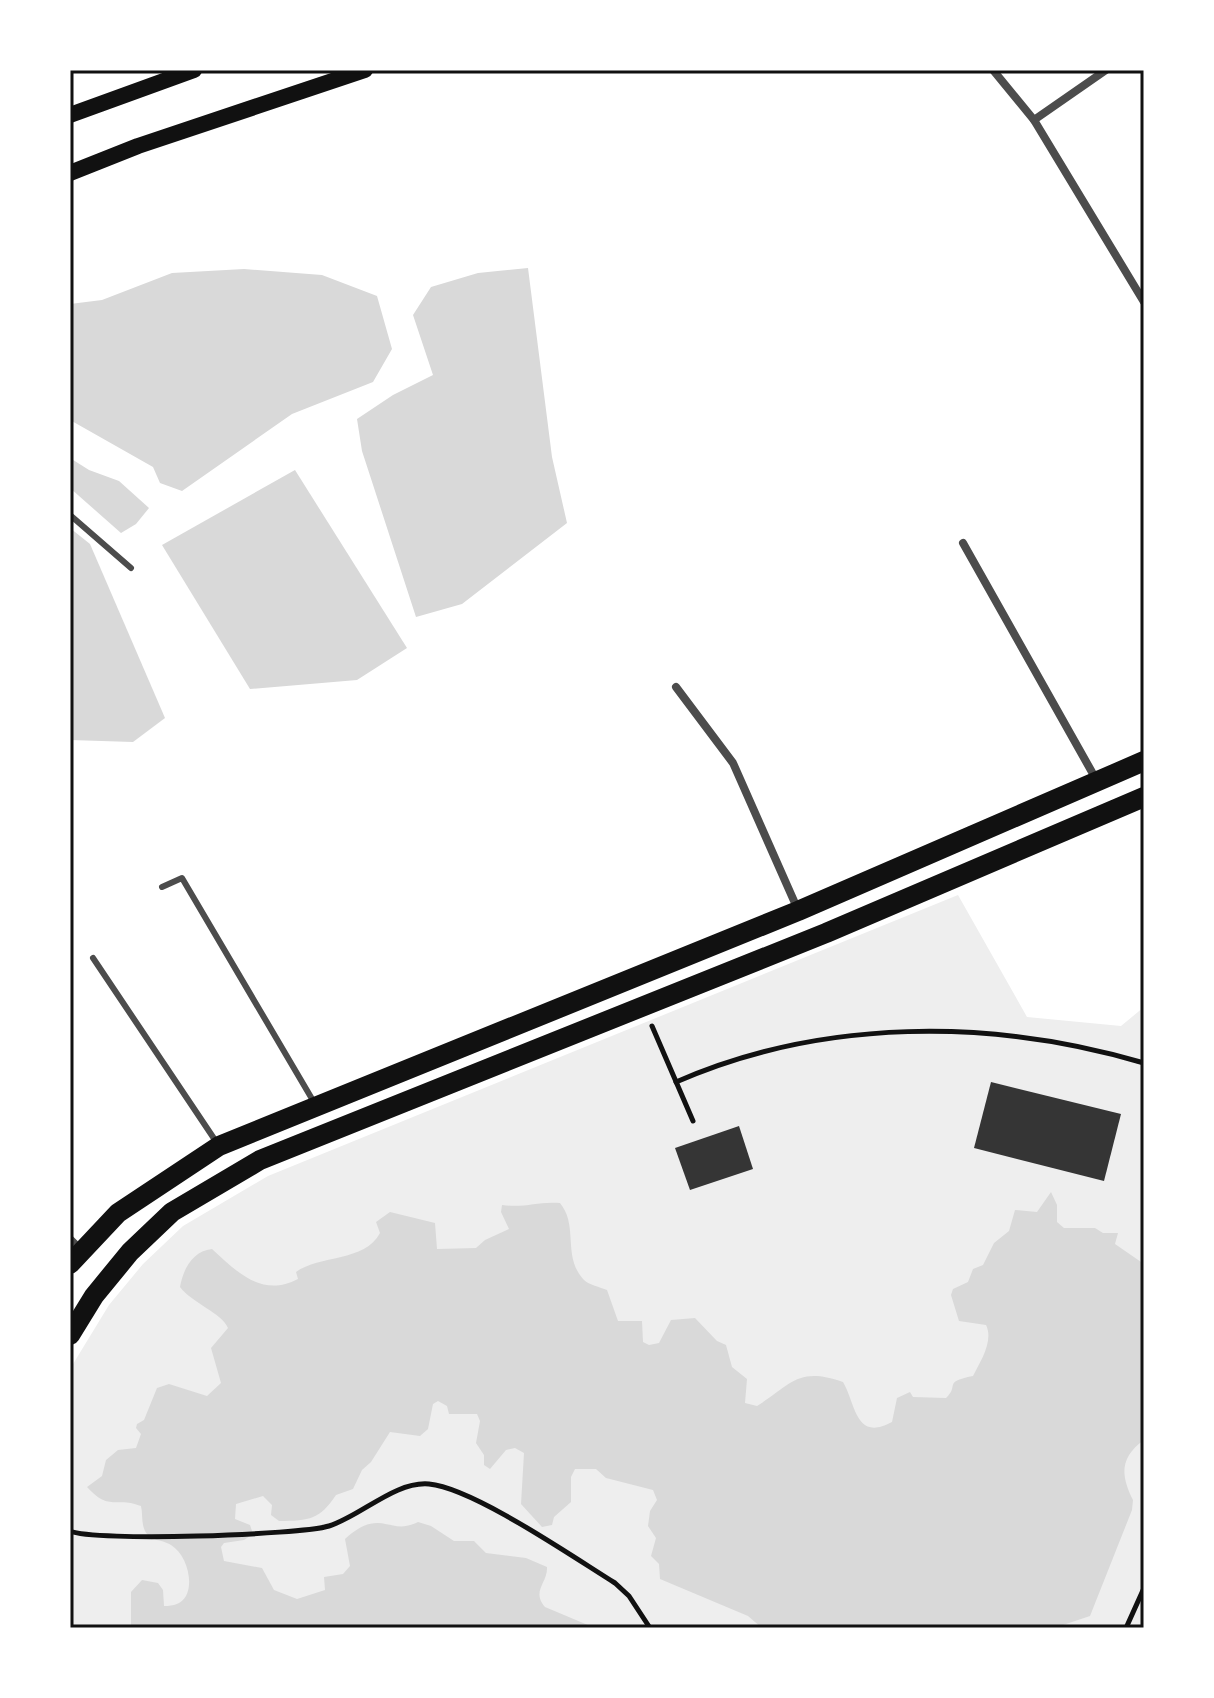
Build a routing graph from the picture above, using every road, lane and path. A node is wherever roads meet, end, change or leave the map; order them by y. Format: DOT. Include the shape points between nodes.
graph roads {
  1 [pos="194,70"];
  2 [pos="365,70"];
  3 [pos="993,70"];
  4 [pos="1106,70"];
  5 [pos="70,115"];
  6 [pos="1034,120"];
  7 [pos="70,173"];
  8 [pos="1144,302"];
  9 [pos="70,515"];
  10 [pos="963,543"];
  11 [pos="131,568"];
  12 [pos="676,687"];
  13 [pos="1144,761"];
  14 [pos="1097,781"];
  15 [pos="1143,799"];
  16 [pos="162,887"];
  17 [pos="798,911"];
  18 [pos="93,958"];
  19 [pos="644,1006"];
  20 [pos="1144,1063"];
  21 [pos="676,1082"];
  22 [pos="317,1105"];
  23 [pos="693,1121"];
  24 [pos="219,1146"];
  25 [pos="74,1251"];
  26 [pos="70,1335"];
  27 [pos="70,1531"];
  28 [pos="1144,1588"];
  29 [pos="650,1628"];
  30 [pos="1126,1628"];
  1 -- 5 [label="main road"];
  2 -- 7 [label="main road"];
  3 -- 6 [label="street"];
  4 -- 6 [label="street"];
  6 -- 8 [label="street"];
  9 -- 11 [label="lane"];
  10 -- 14 [label="street"];
  12 -- 17 [label="street" via="733,763"];
  13 -- 14 [label="main road"];
  14 -- 17 [label="main road"];
  15 -- 19 [label="main road"];
  16 -- 22 [label="lane" via="182,878"];
  17 -- 22 [label="main road"];
  18 -- 24 [label="lane"];
  19 -- 21 [label="path"];
  19 -- 26 [label="main road" via="260,1160 215,1185 172,1212 130,1252"];
  20 -- 21 [label="path" via="1065,1046 934,1029 808,1043 719,1063"];
  21 -- 23 [label="path"];
  22 -- 24 [label="main road"];
  24 -- 25 [label="main road" via="118,1213"];
  27 -- 29 [label="path" via="132,1537 328,1526 409,1486 439,1485 476,1499 615,1583"];
  28 -- 30 [label="path"];
}
